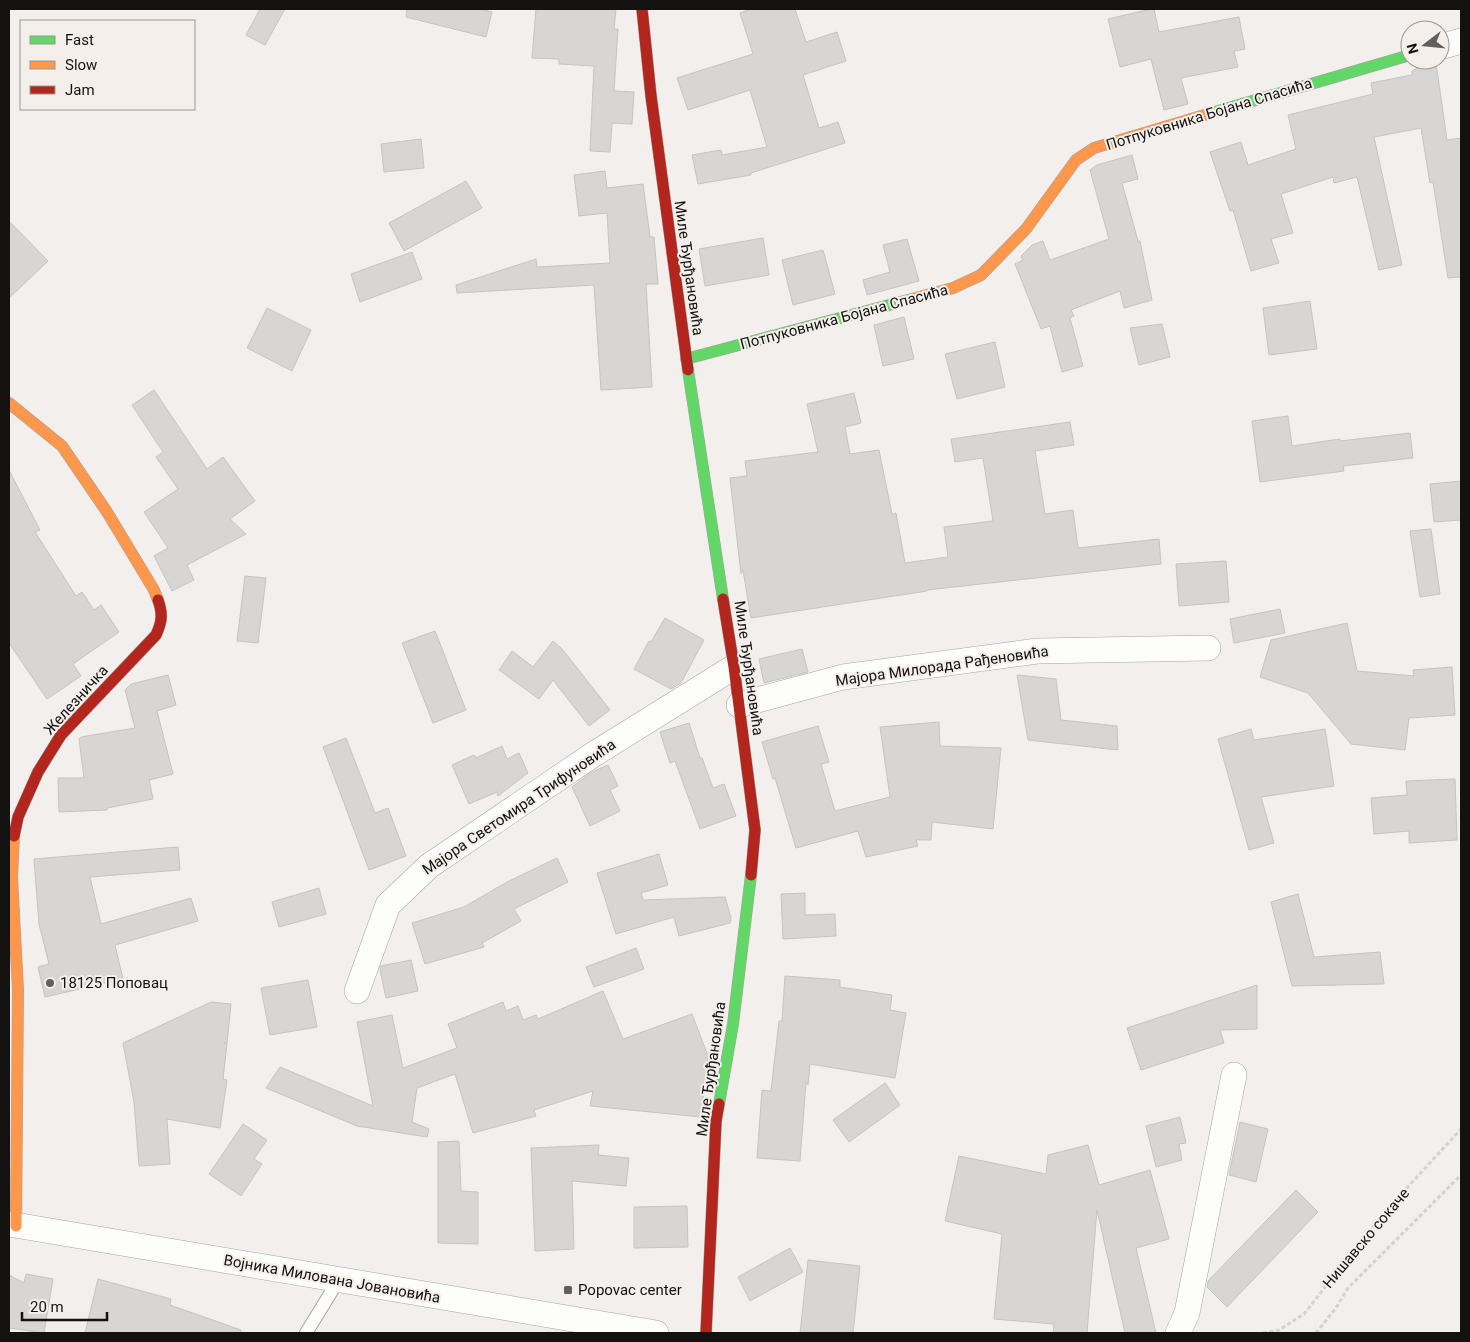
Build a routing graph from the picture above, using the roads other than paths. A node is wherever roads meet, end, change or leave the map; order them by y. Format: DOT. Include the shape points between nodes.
graph roads {
  1 [pos="642,9"];
  2 [pos="1400,58"];
  3 [pos="686,359"];
  4 [pos="9,403"];
  5 [pos="1208,648"];
  6 [pos="734,668"];
  7 [pos="739,705"];
  8 [pos="357,991"];
  9 [pos="1234,1075"];
  10 [pos="12,1225"];
  11 [pos="338,1280"];
  12 [pos="306,1333"];
  13 [pos="656,1333"];
  14 [pos="706,1333"];
  15 [pos="1178,1333"];
  1 -- 3 [label="street, Миле Ђурђановића"];
  2 -- 3 [label="street, Потпуковника Бојана Спасића" via="1094,148 1076,160 1026,229 981,275 953,288"];
  3 -- 6 [label="street, Миле Ђурђановића"];
  4 -- 10 [label="street, Железничка" via="62,446 154,590 162,612 156,636 61,735 38,772 18,817 12,878 18,990"];
  5 -- 7 [label="street, Мајора Милорада Рађеновића" via="1037,651 843,677"];
  6 -- 7 [label="street, Миле Ђурђановића"];
  6 -- 8 [label="street, Мајора Светомира Трифуновића" via="594,754 429,866 388,905"];
  7 -- 14 [label="street, Миле Ђурђановића" via="755,830 735,1015 716,1121"];
  9 -- 15 [label="street" via="1187,1313"];
  10 -- 11 [label="street, Војника Милована Јовановића"];
  11 -- 12 [label="lane"];
  11 -- 13 [label="street, Војника Милована Јовановића"];
}
